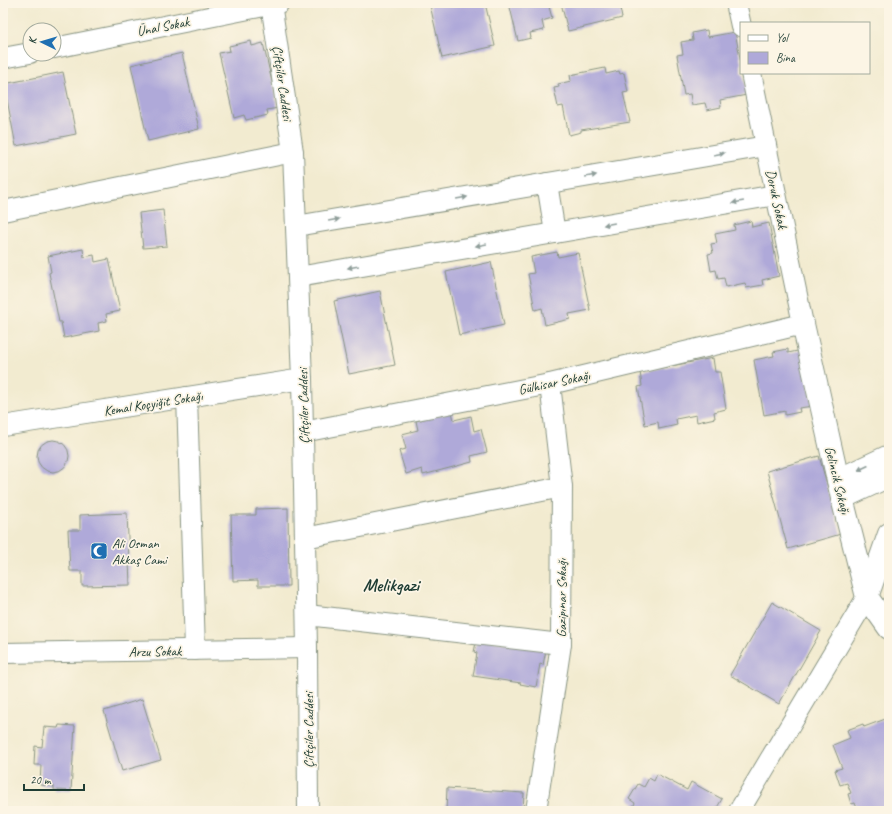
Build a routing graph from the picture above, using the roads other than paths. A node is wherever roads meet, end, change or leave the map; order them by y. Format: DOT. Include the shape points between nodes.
graph roads {
  1 [pos="736,3"];
  2 [pos="274,4"];
  3 [pos="740,22"];
  4 [pos="62,46"];
  5 [pos="22,54"];
  6 [pos="3,58"];
  7 [pos="751,74"];
  8 [pos="766,146"];
  9 [pos="293,152"];
  10 [pos="547,183"];
  11 [pos="776,195"];
  12 [pos="3,211"];
  13 [pos="296,226"];
  14 [pos="555,233"];
  15 [pos="298,277"];
  16 [pos="803,324"];
  17 [pos="302,379"];
  18 [pos="550,384"];
  19 [pos="187,397"];
  20 [pos="3,426"];
  21 [pos="303,432"];
  22 [pos="889,456"];
  23 [pos="889,476"];
  24 [pos="562,487"];
  25 [pos="840,489"];
  26 [pos="889,534"];
  27 [pos="305,538"];
  28 [pos="867,597"];
  29 [pos="307,615"];
  30 [pos="889,628"];
  31 [pos="561,644"];
  32 [pos="308,648"];
  33 [pos="195,650"];
  34 [pos="3,653"];
  35 [pos="308,811"];
  36 [pos="536,811"];
  37 [pos="739,811"];
  1 -- 3 [label="street"];
  2 -- 4 [label="street, Ünal Sokak"];
  2 -- 9 [label="street, Çiftçiler Caddesi"];
  5 -- 6 [label="street"];
  7 -- 8 [label="street, Doruk Sokak"];
  10 -- 8 [label="street, one-way"];
  8 -- 11 [label="street, Doruk Sokak"];
  9 -- 12 [label="street"];
  9 -- 13 [label="street, Çiftçiler Caddesi"];
  13 -- 10 [label="street, one-way"];
  10 -- 14 [label="street"];
  11 -- 14 [label="street, one-way"];
  11 -- 16 [label="street, Doruk Sokak"];
  13 -- 15 [label="street, Çiftçiler Caddesi"];
  14 -- 15 [label="street, one-way"];
  15 -- 17 [label="street, Çiftçiler Caddesi"];
  16 -- 18 [label="street, Gülhisar Sokağı"];
  16 -- 25 [label="street, Gelincik Sokağı"];
  17 -- 19 [label="street, Kemal Koçyiğit Sokağı"];
  17 -- 21 [label="street, Çiftçiler Caddesi"];
  18 -- 21 [label="street, Gülhisar Sokağı"];
  18 -- 24 [label="street, Gazipınar Sokağı"];
  19 -- 20 [label="street, Kemal Koçyiğit Sokağı"];
  19 -- 33 [label="street"];
  21 -- 27 [label="street, Çiftçiler Caddesi"];
  22 -- 25 [label="street, one-way"];
  23 -- 25 [label="street"];
  24 -- 27 [label="street"];
  24 -- 31 [label="street, Gazipınar Sokağı"];
  25 -- 28 [label="street, Gelincik Sokağı"];
  26 -- 28 [label="street"];
  27 -- 29 [label="street, Çiftçiler Caddesi"];
  28 -- 30 [label="street, Gelincik Sokağı"];
  28 -- 37 [label="street"];
  29 -- 31 [label="street"];
  29 -- 32 [label="street, Çiftçiler Caddesi"];
  31 -- 36 [label="street, Gazipınar Sokağı"];
  32 -- 33 [label="street, Arzu Sokak"];
  32 -- 35 [label="street, Çiftçiler Caddesi"];
  33 -- 34 [label="street, Arzu Sokak"];
}
